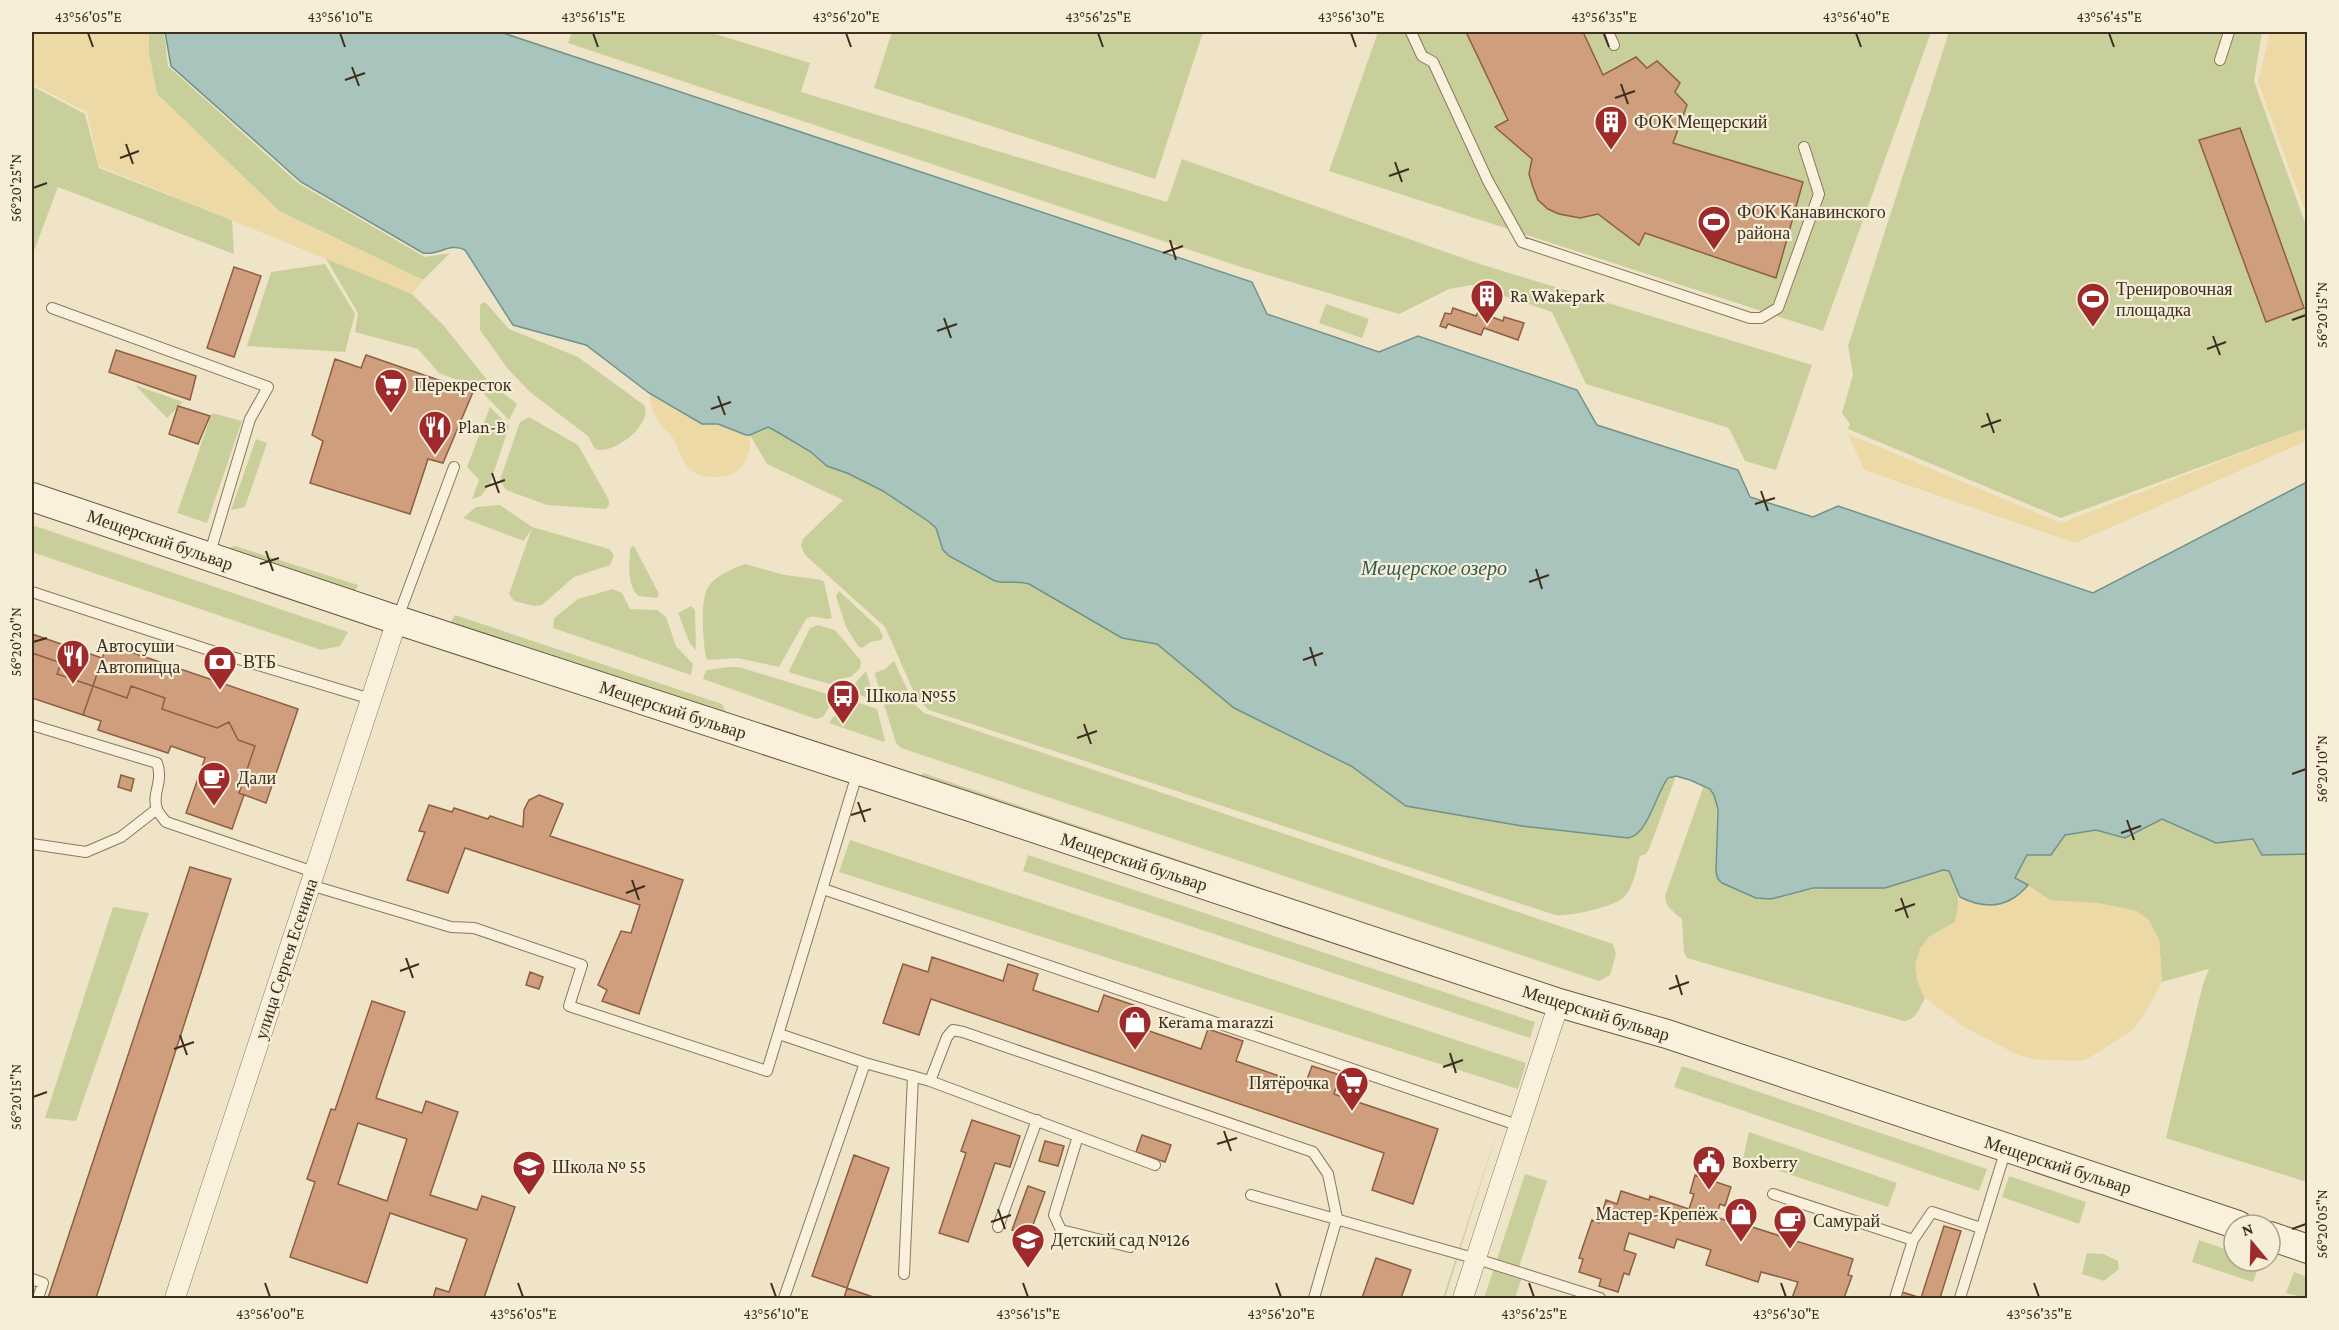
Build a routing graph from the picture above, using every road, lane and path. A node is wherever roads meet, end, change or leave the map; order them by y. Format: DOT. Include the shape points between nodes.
graph roads {
  1 [pos="1411,32"];
  2 [pos="1608,32"];
  3 [pos="2229,32"];
  4 [pos="1614,45"];
  5 [pos="2220,60"];
  6 [pos="1804,147"];
  7 [pos="52,308"];
  8 [pos="454,467"];
  9 [pos="32,497"];
  10 [pos="209,556"];
  11 [pos="32,592"];
  12 [pos="397,620"];
  13 [pos="371,699"];
  14 [pos="32,725"];
  15 [pos="858,771"];
  16 [pos="157,809"];
  17 [pos="32,844"];
  18 [pos="312,879"];
  19 [pos="823,889"];
  20 [pos="1559,1003"];
  21 [pos="779,1034"];
  22 [pos="865,1063"];
  23 [pos="913,1076"];
  24 [pos="930,1081"];
  25 [pos="1036,1120"];
  26 [pos="1520,1126"];
  27 [pos="1078,1136"];
  28 [pos="2006,1148"];
  29 [pos="1155,1166"];
  30 [pos="1251,1194"];
  31 [pos="1773,1194"];
  32 [pos="1337,1218"];
  33 [pos="2222,1220"];
  34 [pos="998,1227"];
  35 [pos="1982,1228"];
  36 [pos="1912,1240"];
  37 [pos="2282,1240"];
  38 [pos="1130,1247"];
  39 [pos="2307,1249"];
  40 [pos="1477,1258"];
  41 [pos="904,1274"];
  42 [pos="32,1279"];
  43 [pos="38,1299"];
  44 [pos="175,1299"];
  45 [pos="784,1299"];
  46 [pos="1314,1299"];
  47 [pos="1463,1299"];
  48 [pos="1600,1299"];
  49 [pos="1895,1299"];
  50 [pos="1960,1299"];
  1 -- 6 [label="lane" via="1422,56 1432,62 1521,242 1750,318 1761,318 1778,308 1819,194"];
  2 -- 4 [label="lane"];
  3 -- 5 [label="lane"];
  7 -- 10 [label="lane" via="268,387 250,419"];
  8 -- 12 [label="lane"];
  9 -- 10 [label="main road, Мещерский бульвар"];
  10 -- 12 [label="main road, Мещерский бульвар"];
  11 -- 13 [label="lane"];
  12 -- 13 [label="street, улица Сергея Есенина"];
  12 -- 15 [label="main road, Мещерский бульвар"];
  13 -- 18 [label="street, улица Сергея Есенина"];
  14 -- 16 [label="lane" via="157,763 161,773 155,798"];
  15 -- 19 [label="lane"];
  15 -- 20 [label="main road, Мещерский бульвар"];
  16 -- 17 [label="lane" via="121,837 86,852"];
  16 -- 18 [label="lane" via="166,822"];
  18 -- 21 [label="lane" via="451,927 474,927 582,965 569,1006 767,1071"];
  18 -- 44 [label="street, улица Сергея Есенина"];
  19 -- 21 [label="lane"];
  19 -- 26 [label="lane"];
  20 -- 26 [label="street"];
  20 -- 28 [label="main road, Мещерский бульвар"];
  21 -- 22 [label="lane"];
  22 -- 23 [label="lane"];
  22 -- 45 [label="lane"];
  23 -- 24 [label="lane"];
  23 -- 41 [label="lane"];
  24 -- 25 [label="lane"];
  24 -- 32 [label="lane" via="947,1037 953,1030 963,1032 1313,1152 1328,1174"];
  25 -- 27 [label="lane"];
  25 -- 34 [label="lane"];
  26 -- 40 [label="street"];
  27 -- 29 [label="lane"];
  27 -- 38 [label="lane" via="1054,1215 1056,1223 1061,1230"];
  28 -- 33 [label="main road, Мещерский бульвар"];
  28 -- 35 [label="lane"];
  30 -- 32 [label="lane"];
  31 -- 36 [label="lane"];
  32 -- 40 [label="lane"];
  32 -- 46 [label="lane"];
  35 -- 36 [label="lane" via="1932,1212"];
  35 -- 50 [label="lane"];
  36 -- 49 [label="lane"];
  37 -- 39 [label="main road"];
  40 -- 47 [label="street"];
  40 -- 48 [label="lane"];
  42 -- 43 [label="lane" via="44,1283"];
}
